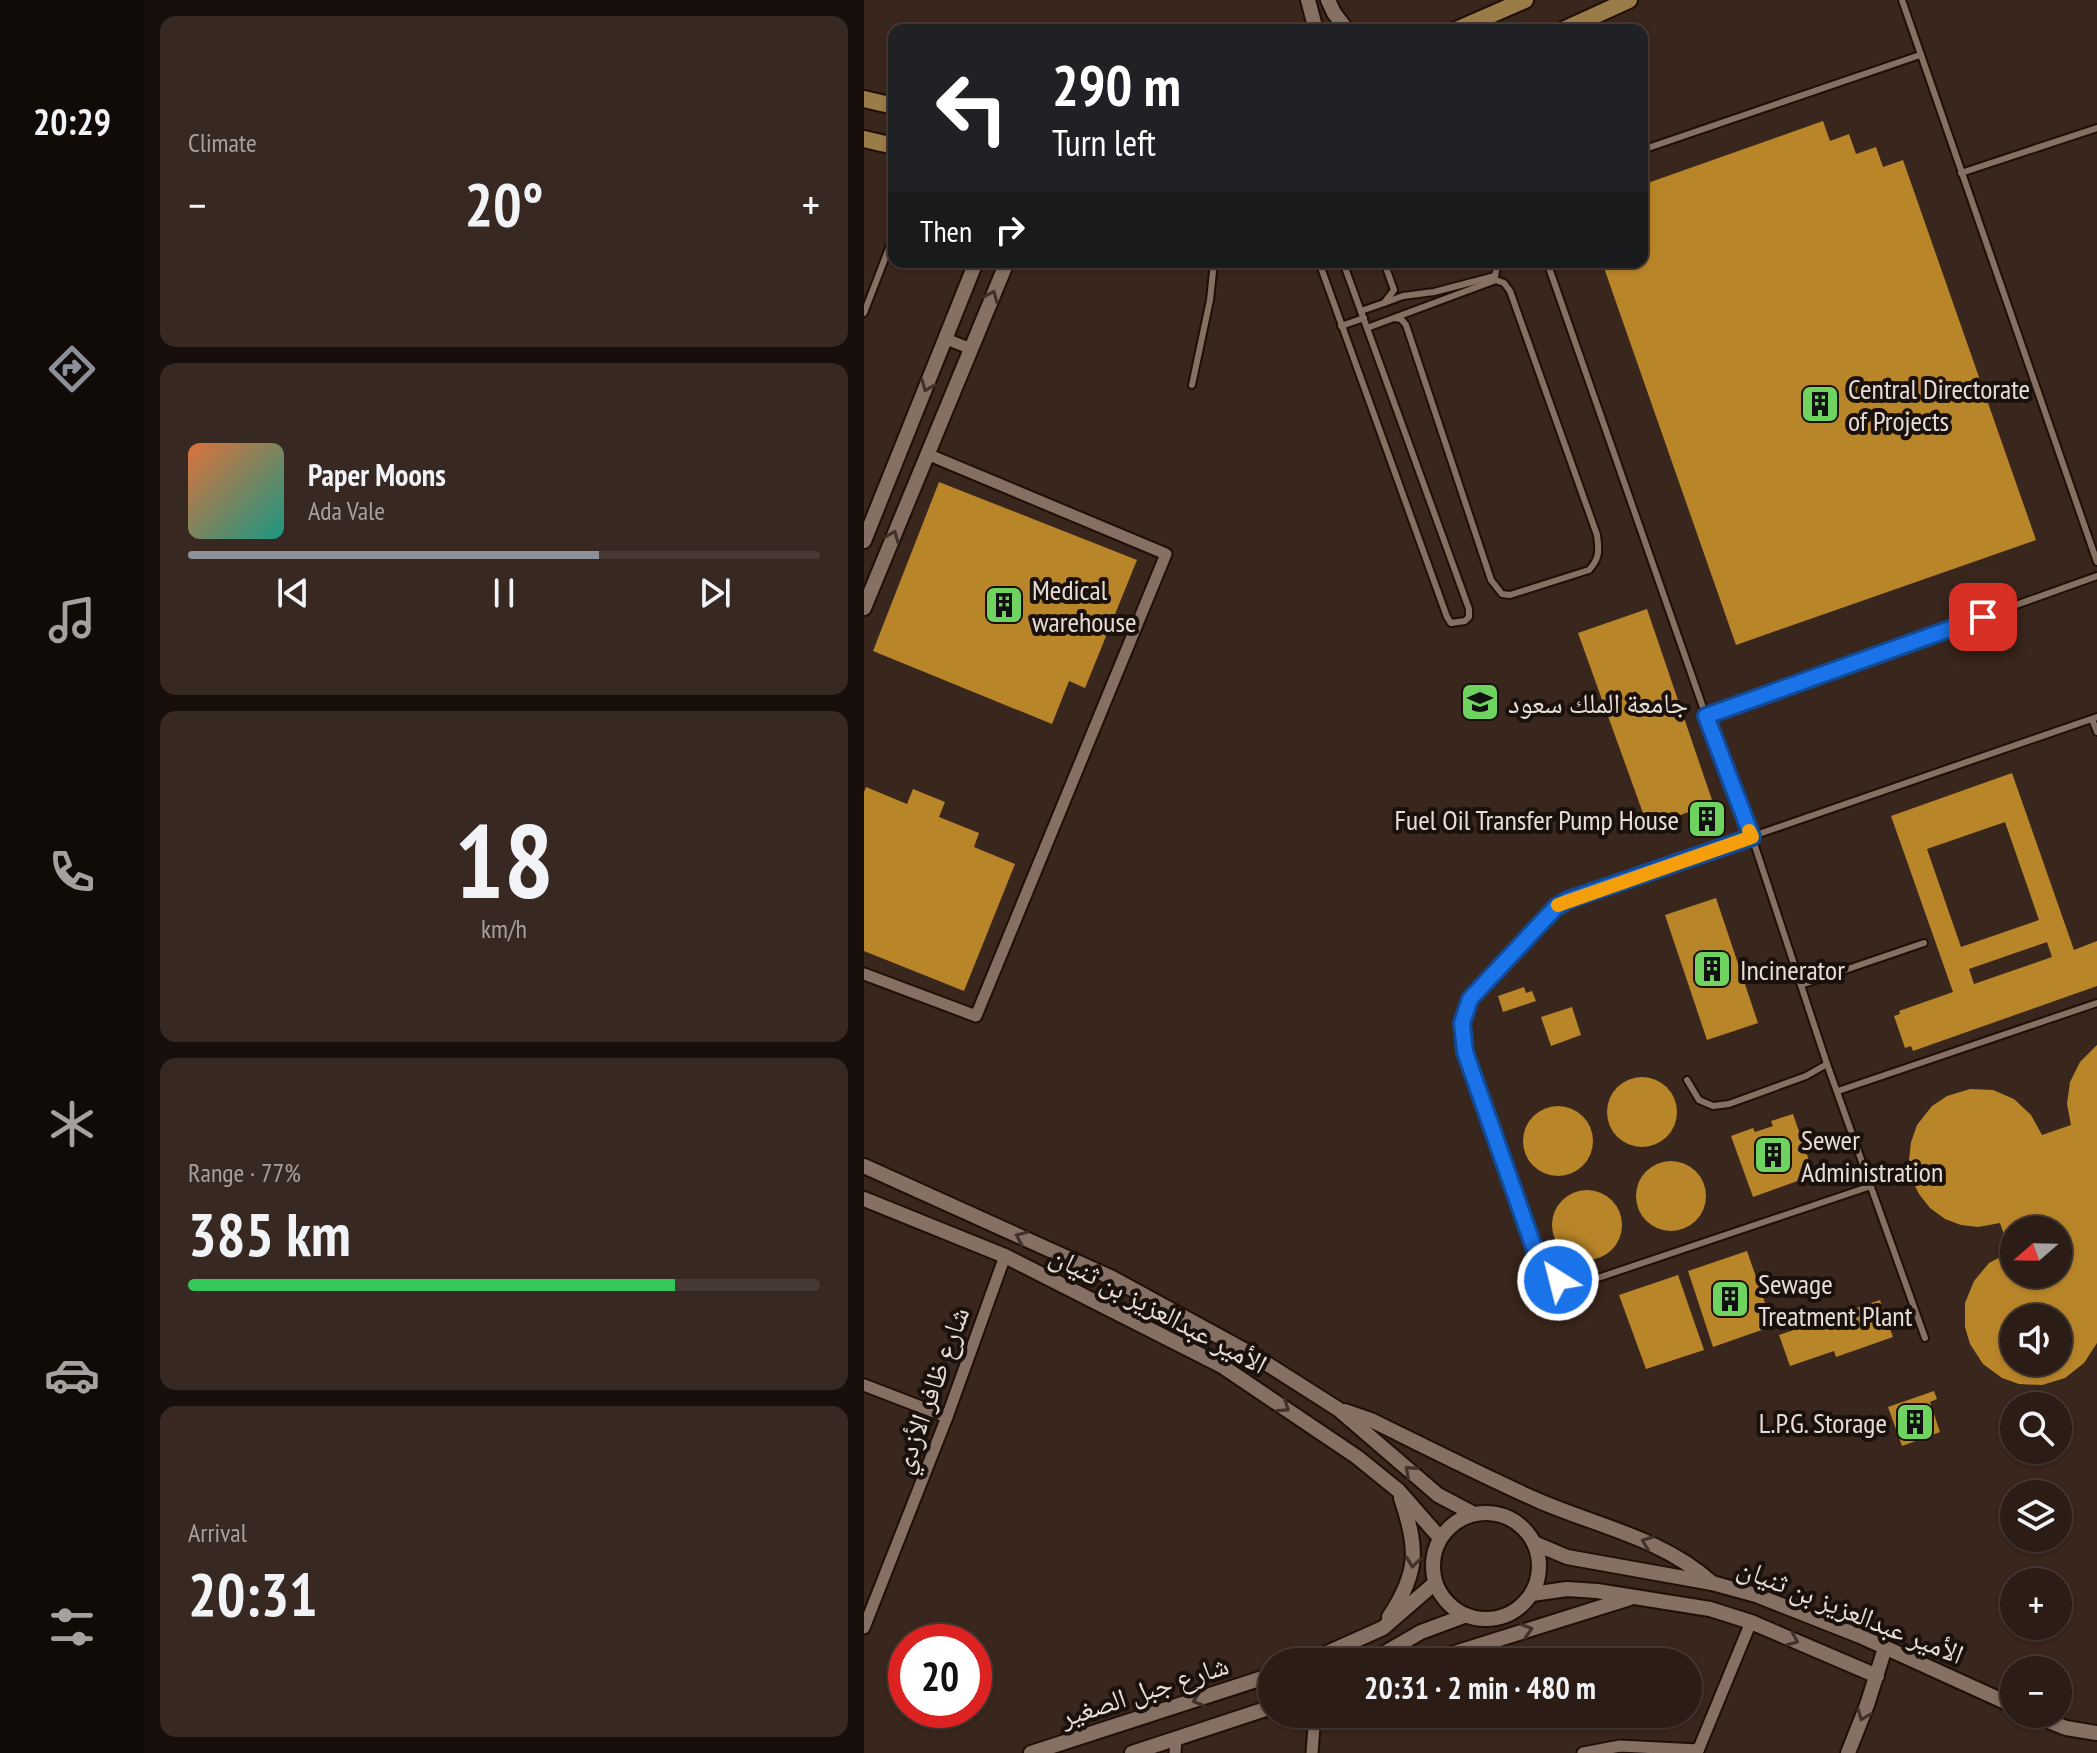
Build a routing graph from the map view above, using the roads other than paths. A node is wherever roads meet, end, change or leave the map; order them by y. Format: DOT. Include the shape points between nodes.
graph roads {
  1 [pos="1308,0"];
  2 [pos="1328,0"];
  3 [pos="1525,0"];
  4 [pos="1629,0"];
  5 [pos="1902,0"];
  6 [pos="1314,24"];
  7 [pos="1342,24"];
  8 [pos="1470,24"];
  9 [pos="1576,24"];
  10 [pos="1920,55"];
  11 [pos="864,99"];
  12 [pos="888,105"];
  13 [pos="2097,128"];
  14 [pos="864,139"];
  15 [pos="888,145"];
  16 [pos="1648,148"];
  17 [pos="1961,173"];
  18 [pos="888,251"];
  19 [pos="974,268"];
  20 [pos="1004,268"];
  21 [pos="1213,268"];
  22 [pos="1321,268"];
  23 [pos="1345,268"];
  24 [pos="1386,268"];
  25 [pos="1497,268"];
  26 [pos="1549,268"];
  27 [pos="1384,303"];
  28 [pos="864,313"];
  29 [pos="1362,315"];
  30 [pos="1394,318"];
  31 [pos="1341,326"];
  32 [pos="1367,328"];
  33 [pos="946,339"];
  34 [pos="969,348"];
  35 [pos="1192,385"];
  36 [pos="927,454"];
  37 [pos="864,541"];
  38 [pos="2097,562"];
  39 [pos="2097,576"];
  40 [pos="864,608"];
  41 [pos="1706,716"];
  42 [pos="2095,718"];
  43 [pos="2097,732"];
  44 [pos="1752,837"];
  45 [pos="1924,943"];
  46 [pos="864,974"];
  47 [pos="1801,985"];
  48 [pos="2097,1003"];
  49 [pos="1827,1064"];
  50 [pos="1687,1080"];
  51 [pos="1838,1091"];
  52 [pos="867,1167"];
  53 [pos="1871,1186"];
  54 [pos="864,1199"];
  55 [pos="1005,1256"];
  56 [pos="1925,1338"];
  57 [pos="864,1385"];
  58 [pos="1338,1409"];
  59 [pos="947,1417"];
  60 [pos="1399,1491"];
  61 [pos="1474,1514"];
  62 [pos="1440,1538"];
  63 [pos="1534,1543"];
  64 [pos="1435,1583"];
  65 [pos="1712,1583"];
  66 [pos="1532,1594"];
  67 [pos="1634,1597"];
  68 [pos="1464,1616"];
  69 [pos="1751,1622"];
  70 [pos="864,1628"];
  71 [pos="1383,1628"];
  72 [pos="1338,1648"];
  73 [pos="1393,1648"];
  74 [pos="1471,1648"];
  75 [pos="1885,1648"];
  76 [pos="1877,1676"];
  77 [pos="1258,1680"];
  78 [pos="2000,1700"];
  79 [pos="1258,1713"];
  80 [pos="1314,1728"];
  81 [pos="2066,1728"];
  82 [pos="2097,1733"];
  83 [pos="1176,1746"];
  84 [pos="1698,1751"];
  85 [pos="1031,1753"];
  86 [pos="1132,1753"];
  87 [pos="1312,1753"];
  88 [pos="1583,1753"];
  89 [pos="1848,1753"];
  1 -- 6 [label="street"];
  2 -- 7 [label="street"];
  3 -- 8 [label="main road"];
  4 -- 9 [label="main road"];
  5 -- 10 [label="lane"];
  10 -- 16 [label="lane"];
  10 -- 17 [label="lane"];
  11 -- 12 [label="main road"];
  13 -- 17 [label="lane"];
  14 -- 15 [label="main road"];
  17 -- 38 [label="lane"];
  18 -- 28 [label="lane"];
  19 -- 33 [label="street"];
  34 -- 20 [label="street, one-way"];
  21 -- 35 [label="lane"];
  22 -- 31 [label="lane"];
  23 -- 29 [label="lane"];
  24 -- 27 [label="lane" via="1394,290"];
  25 -- 27 [label="lane" via="1495,276"];
  26 -- 41 [label="lane"];
  27 -- 29 [label="lane"];
  29 -- 31 [label="lane"];
  29 -- 32 [label="lane"];
  30 -- 30 [label="lane" via="1406,325 1491,580 1502,594 1510,595 1589,570 1597,561 1597,535 1504,283 1496,280"];
  30 -- 32 [label="lane"];
  31 -- 32 [label="lane" via="1447,617 1451,623 1461,622 1469,617 1469,609"];
  33 -- 34 [label="street"];
  33 -- 37 [label="street, one-way"];
  34 -- 36 [label="street"];
  40 -- 36 [label="street, one-way"];
  36 -- 46 [label="street" via="1166,554 976,1016"];
  39 -- 41 [label="lane"];
  41 -- 44 [label="lane"];
  42 -- 43 [label="lane"];
  42 -- 44 [label="lane"];
  44 -- 47 [label="lane"];
  44 -- 53 [label="lane" via="1556,907 1470,999 1462,1023 1465,1052 1538,1259 1564,1283 1583,1283"];
  45 -- 47 [label="lane"];
  47 -- 49 [label="lane"];
  48 -- 51 [label="lane"];
  49 -- 50 [label="lane" via="1720,1106 1699,1100"];
  49 -- 51 [label="lane"];
  51 -- 53 [label="lane"];
  58 -- 52 [label="street, الأمير عبدالعزيز بن ثنيان, one-way" via="1253,1355 1112,1278"];
  53 -- 56 [label="lane"];
  54 -- 55 [label="street, الأمير عبدالعزيز بن ثنيان"];
  55 -- 59 [label="street, شارع ظافر الأزدي"];
  55 -- 60 [label="street, الأمير عبدالعزيز بن ثنيان, one-way" via="1222,1366"];
  57 -- 59 [label="street"];
  61 -- 58 [label="street, الأمير عبدالعزيز بن ثنيان, one-way" via="1438,1495"];
  65 -- 58 [label="street, الأمير عبدالعزيز بن ثنيان, one-way" via="1665,1549 1537,1500"];
  59 -- 70 [label="street, شارع ظافر الأزدي"];
  60 -- 62 [label="street, الأمير عبدالعزيز بن ثنيان"];
  60 -- 71 [label="street, one-way" via="1415,1549 1413,1571"];
  61 -- 62 [label="street" via="1454,1522"];
  61 -- 63 [label="street" via="1498,1514 1519,1524"];
  62 -- 64 [label="street" via="1432,1560"];
  63 -- 65 [label="street, الأمير عبدالعزيز بن ثنيان" via="1567,1557"];
  63 -- 66 [label="street" via="1539,1560"];
  64 -- 68 [label="street" via="1446,1602"];
  64 -- 71 [label="street"];
  65 -- 75 [label="street, الأمير عبدالعزيز بن ثنيان" via="1756,1595"];
  66 -- 67 [label="street" via="1567,1589"];
  66 -- 68 [label="street" via="1502,1618"];
  67 -- 69 [label="street, الأمير عبدالعزيز بن ثنيان" via="1710,1609"];
  74 -- 67 [label="street, one-way"];
  68 -- 73 [label="street"];
  69 -- 76 [label="street, الأمير عبدالعزيز بن ثنيان, one-way"];
  69 -- 84 [label="street"];
  71 -- 72 [label="street"];
  75 -- 76 [label="street"];
  75 -- 78 [label="street, الأمير عبدالعزيز بن ثنيان"];
  76 -- 89 [label="street, one-way"];
  77 -- 85 [label="street, شارع جبل الصغير, one-way"];
  79 -- 83 [label="street, شارع جبل الصغير"];
  80 -- 87 [label="street"];
  81 -- 82 [label="street"];
  83 -- 86 [label="street, شارع جبل الصغير"];
  84 -- 88 [label="street" via="1620,1746"];
}
